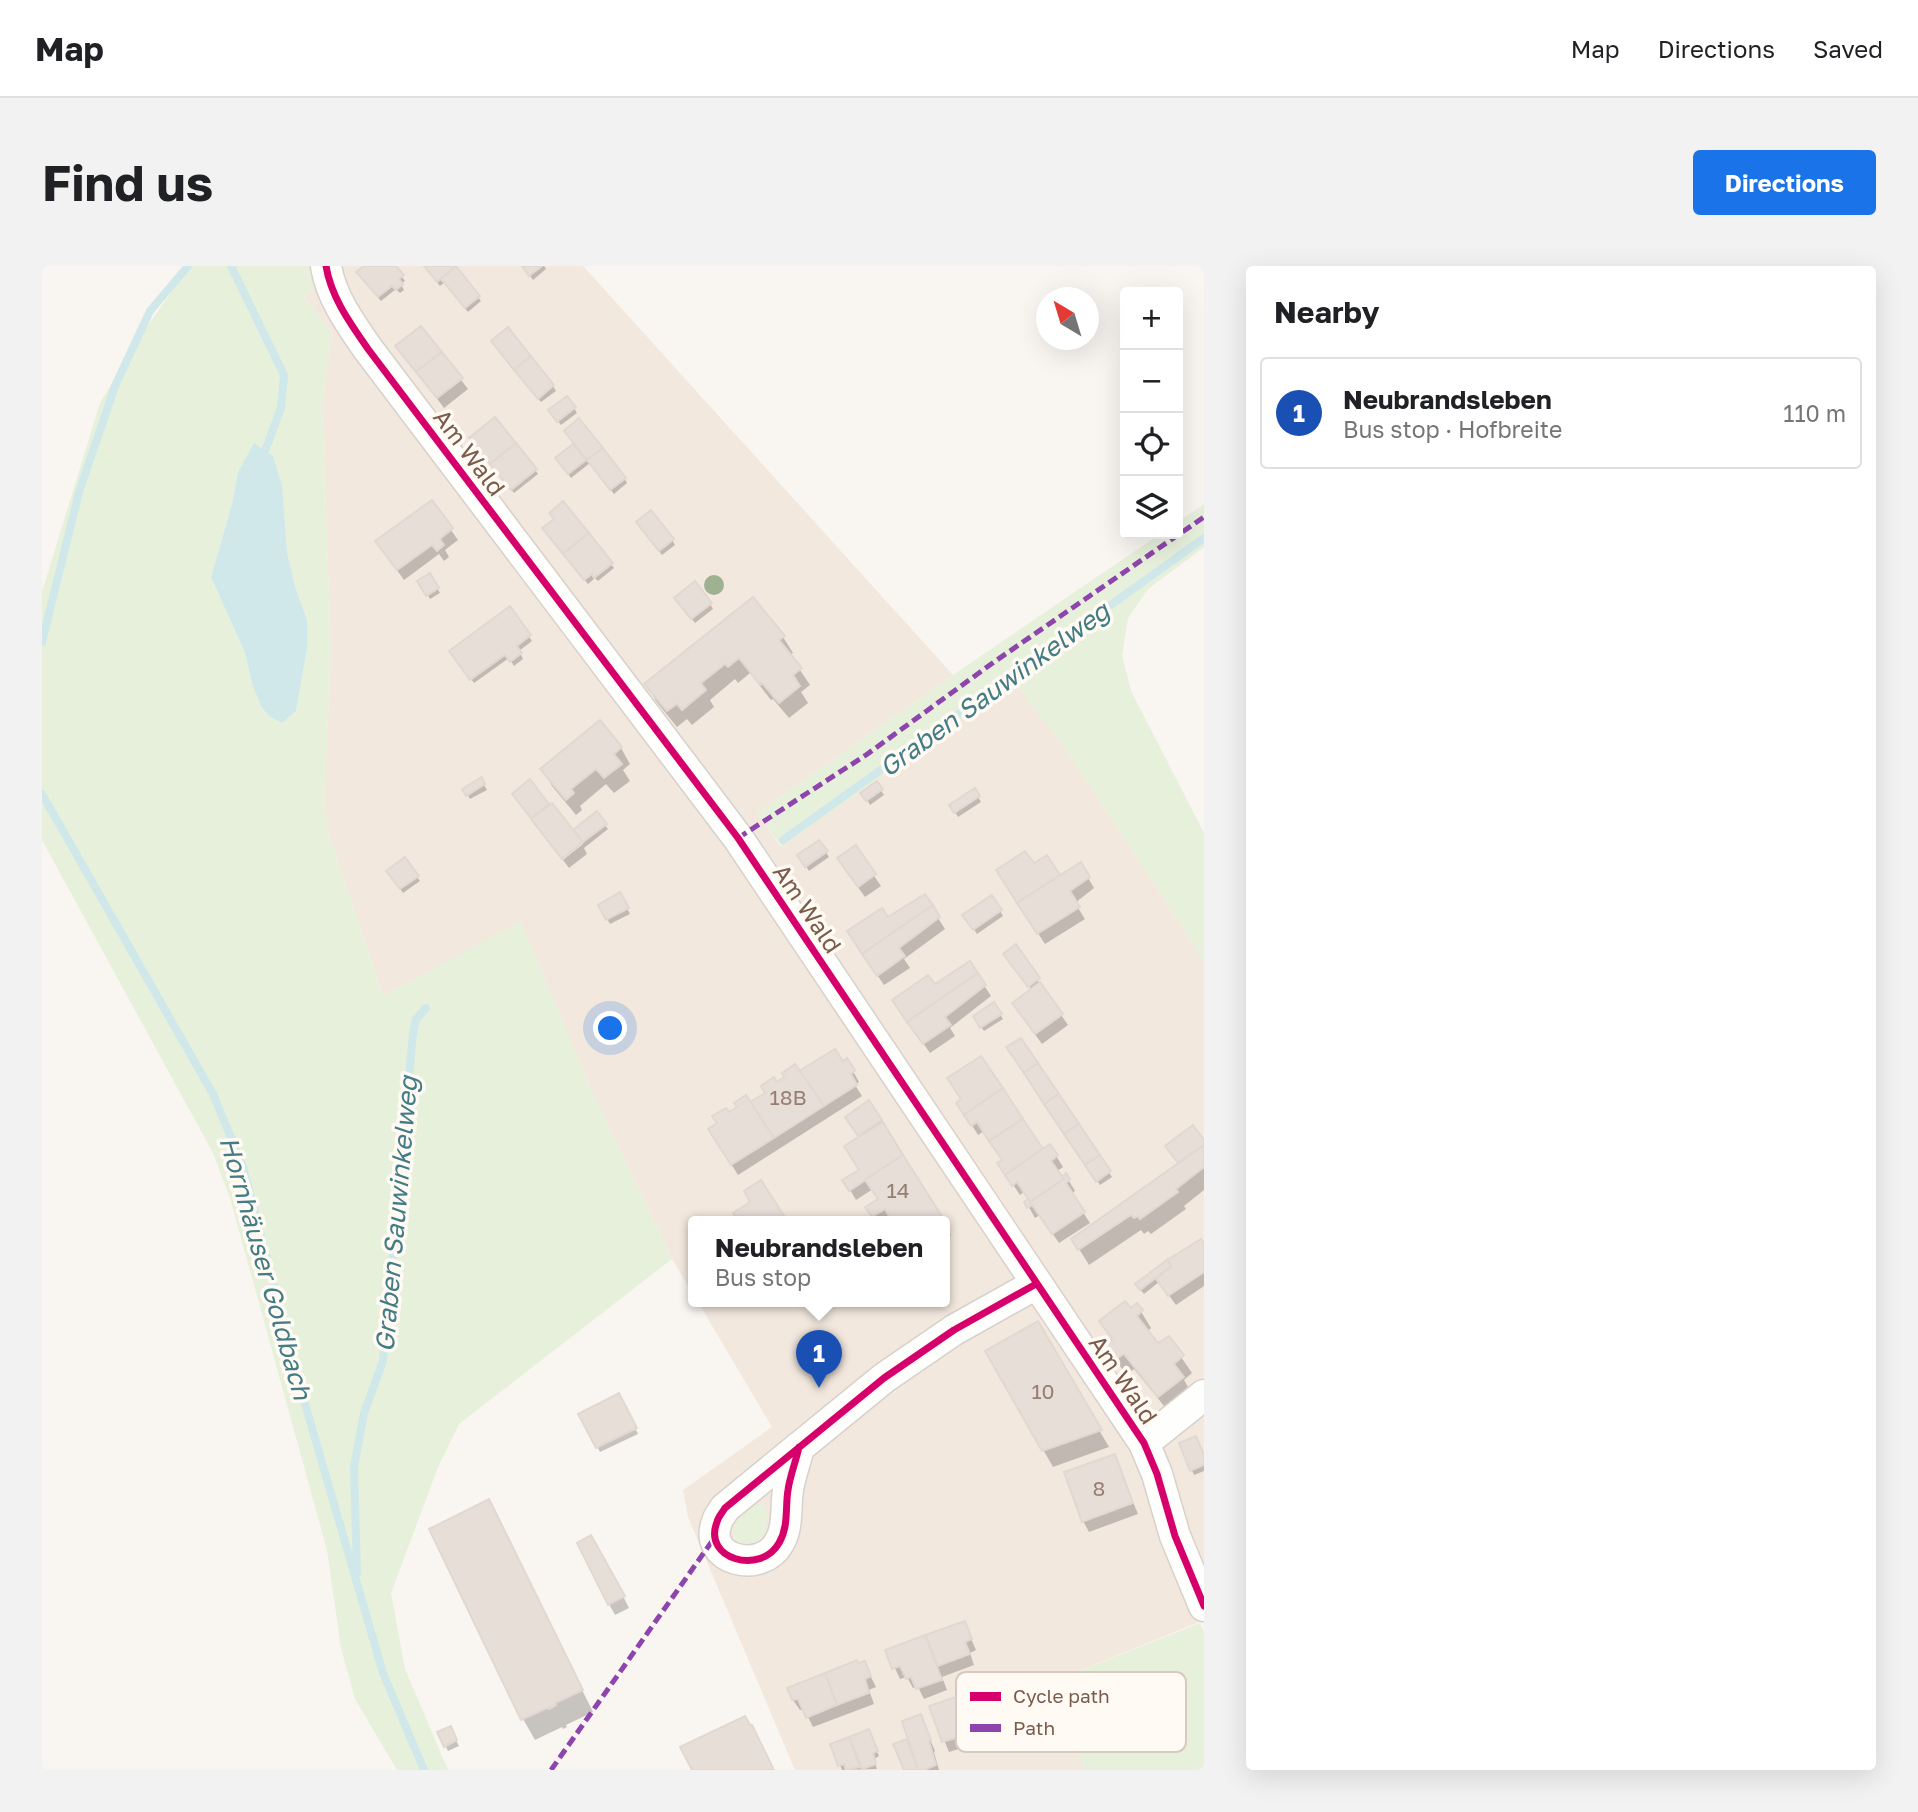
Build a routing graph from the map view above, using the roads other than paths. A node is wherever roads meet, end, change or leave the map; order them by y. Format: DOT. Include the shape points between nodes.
graph roads {
  1 [pos="326,266"];
  2 [pos="1036,1284"];
  3 [pos="1204,1395"];
  4 [pos="1144,1443"];
  5 [pos="799,1447"];
  6 [pos="1204,1606"];
  1 -- 2 [label="street, Am Wald" via="329,284 368,349 738,838"];
  2 -- 4 [label="street, Am Wald"];
  2 -- 5 [label="street" via="954,1330 894,1371"];
  3 -- 4 [label="street"];
  4 -- 6 [label="street, Am Wald"];
}
